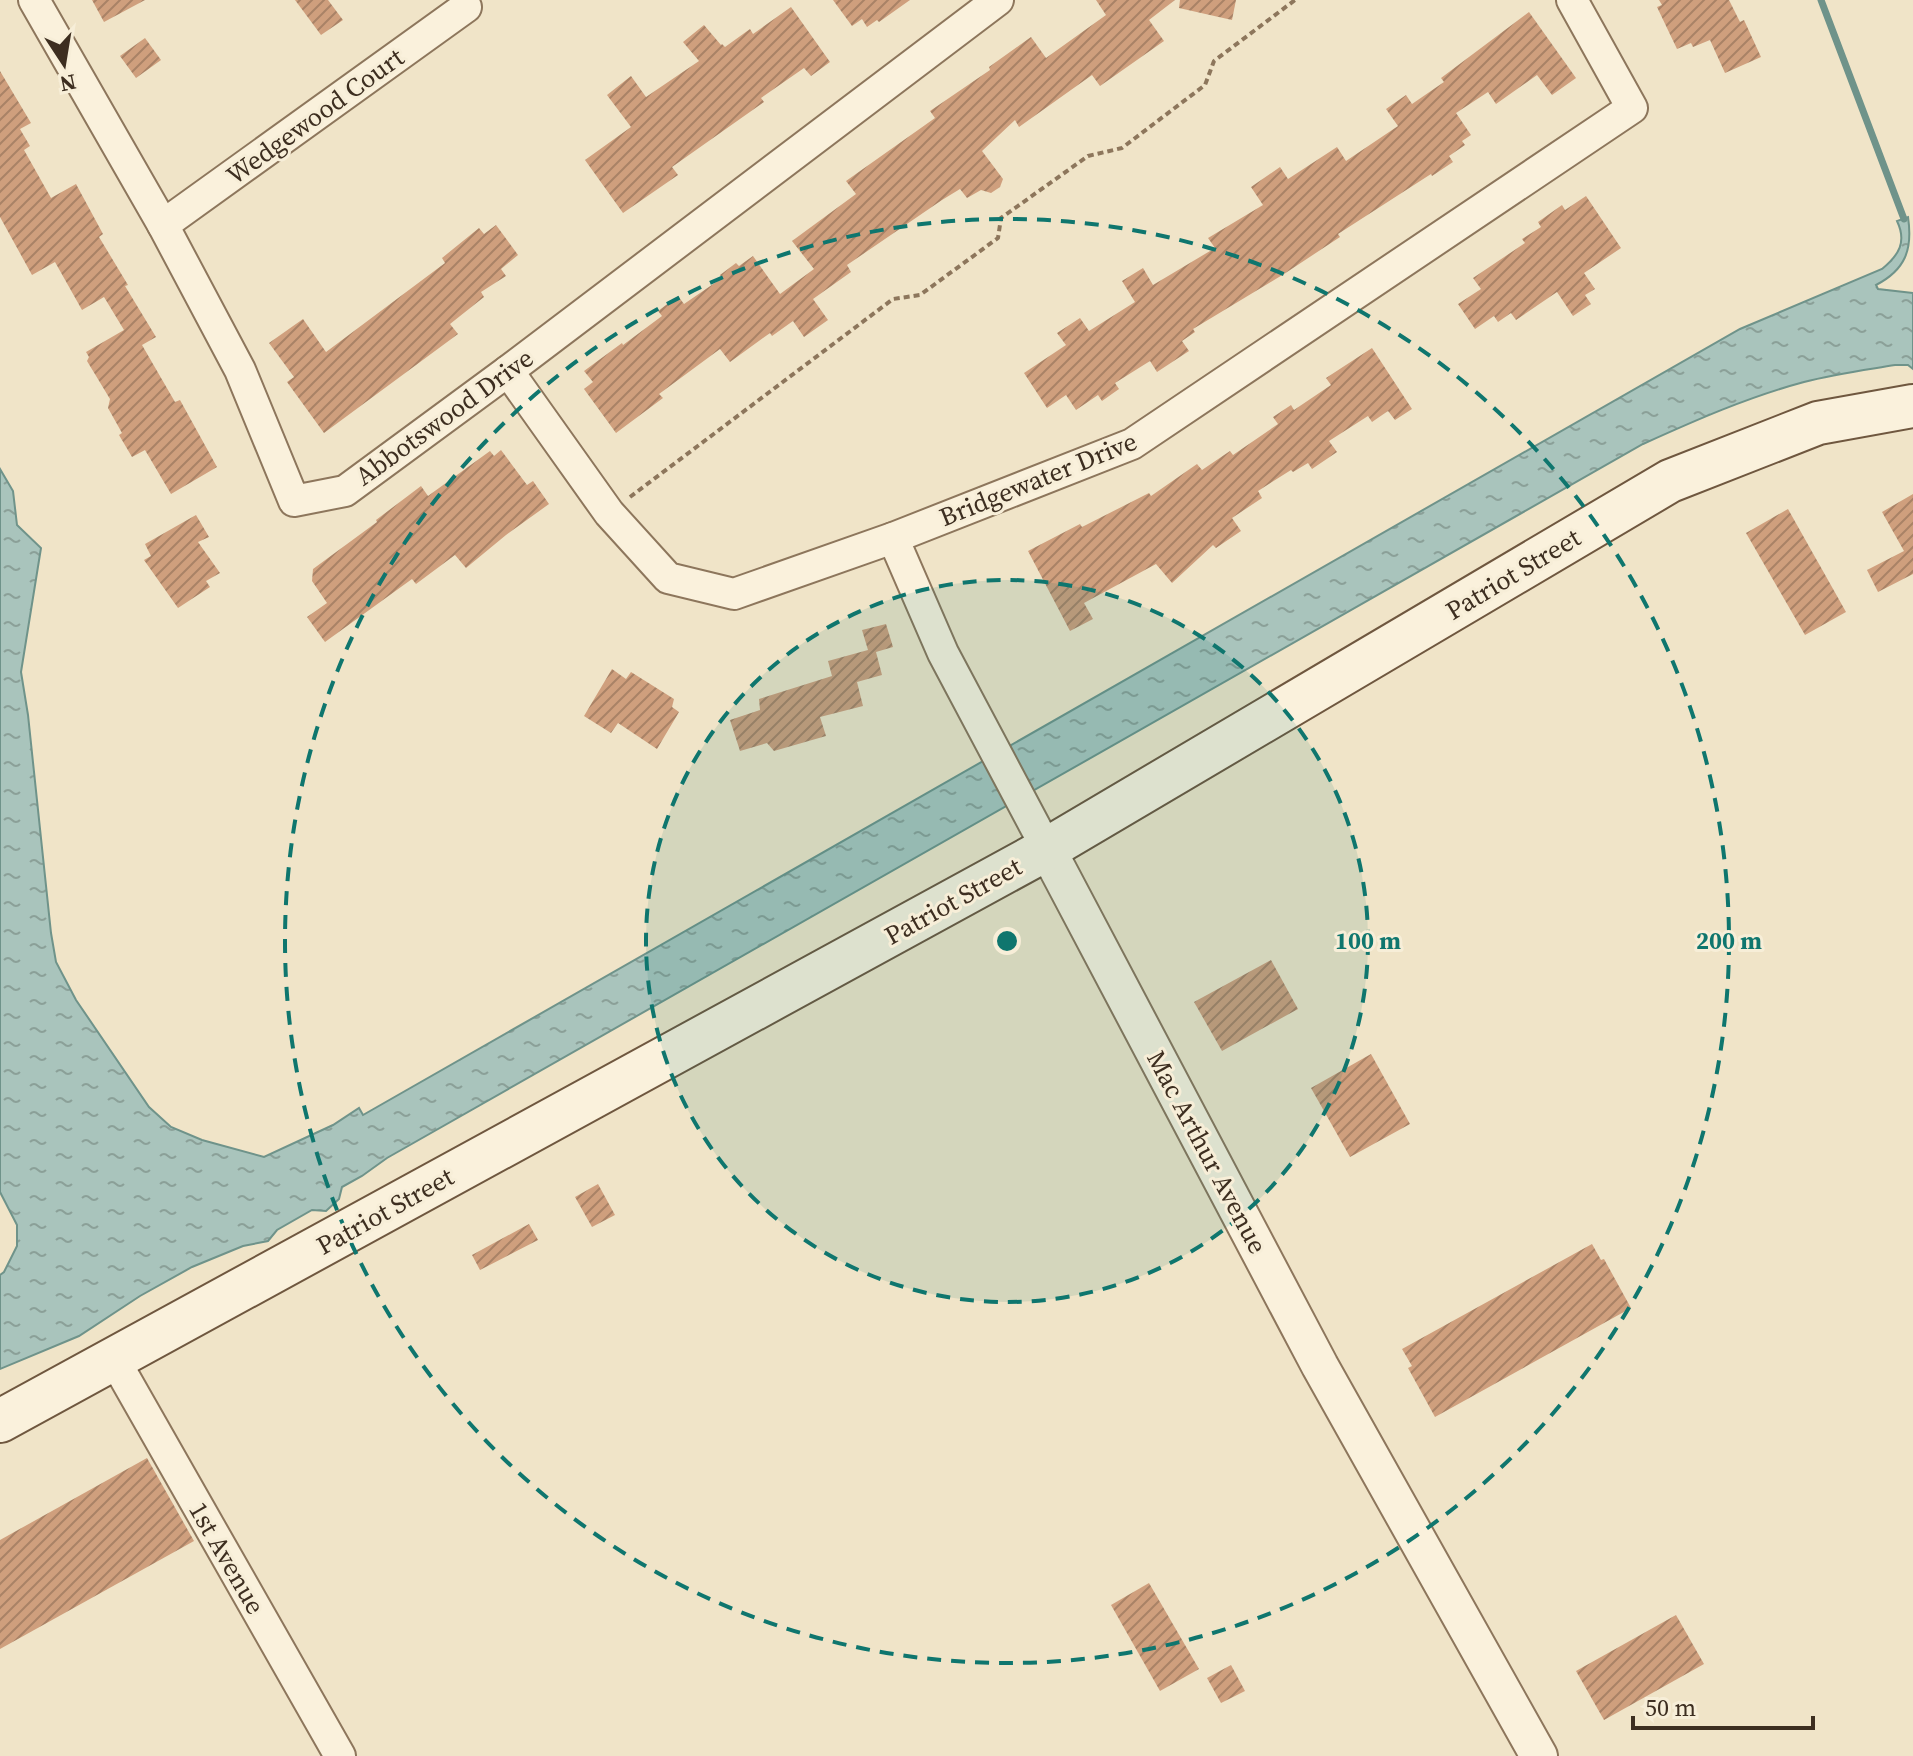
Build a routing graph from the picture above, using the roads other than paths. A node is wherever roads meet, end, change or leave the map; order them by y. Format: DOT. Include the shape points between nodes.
graph roads {
  1 [pos="34,0"];
  2 [pos="998,0"];
  3 [pos="1572,0"];
  4 [pos="466,7"];
  5 [pos="163,225"];
  6 [pos="508,371"];
  7 [pos="1913,406"];
  8 [pos="893,538"];
  9 [pos="1047,849"];
  10 [pos="114,1359"];
  11 [pos="0,1421"];
  12 [pos="340,1756"];
  13 [pos="1539,1756"];
  1 -- 5 [label="street, Abbotswood Drive"];
  2 -- 6 [label="street, Abbotswood Drive"];
  3 -- 8 [label="street, Bridgewater Drive" via="1632,108 1132,444"];
  4 -- 5 [label="street, Wedgewood Court"];
  5 -- 6 [label="street, Abbotswood Drive" via="240,370 294,501 345,491"];
  6 -- 8 [label="street, Bridgewater Drive" via="609,513 668,578 734,594"];
  7 -- 9 [label="main road, Patriot Street" via="1818,423 1670,481"];
  8 -- 9 [label="street, Mac Arthur Avenue" via="943,653"];
  9 -- 10 [label="main road, Patriot Street"];
  9 -- 13 [label="street, Mac Arthur Avenue" via="1320,1366"];
  10 -- 11 [label="main road, Patriot Street"];
  10 -- 12 [label="street, 1st Avenue"];
}
